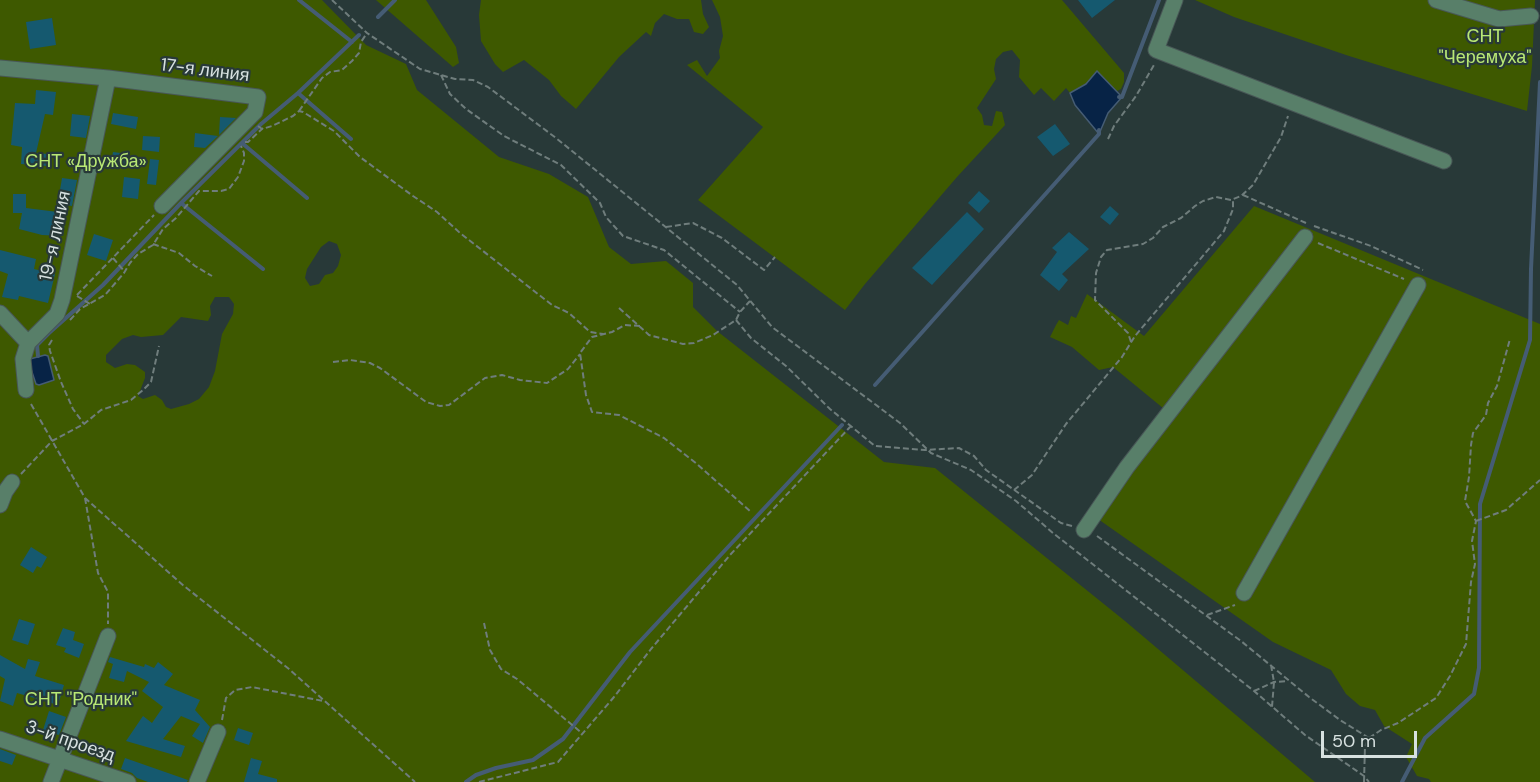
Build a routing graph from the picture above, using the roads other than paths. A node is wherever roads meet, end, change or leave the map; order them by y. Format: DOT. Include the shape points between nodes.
graph roads {
  1 [pos="1175,0"];
  2 [pos="1436,0"];
  3 [pos="1483,6"];
  4 [pos="1531,16"];
  5 [pos="0,68"];
  6 [pos="108,78"];
  7 [pos="1444,160"];
  8 [pos="172,211"];
  9 [pos="1305,237"];
  10 [pos="1418,285"];
  11 [pos="0,313"];
  12 [pos="28,342"];
  13 [pos="26,390"];
  14 [pos="12,482"];
  15 [pos="0,506"];
  16 [pos="1084,530"];
  17 [pos="1244,593"];
  18 [pos="108,636"];
  19 [pos="218,732"];
  20 [pos="0,739"];
  21 [pos="59,759"];
  22 [pos="51,782"];
  23 [pos="128,782"];
  24 [pos="197,782"];
  1 -- 7 [label="street" via="1156,50"];
  2 -- 3 [label="street"];
  3 -- 4 [label="street" via="1498,19"];
  5 -- 6 [label="street, 17-я линия"];
  6 -- 8 [label="street, 17-я линия" via="262,95 255,112"];
  6 -- 12 [label="street, 19-я линия" via="62,301 57,314"];
  9 -- 16 [label="street" via="1127,468"];
  10 -- 17 [label="street"];
  11 -- 12 [label="street"];
  12 -- 13 [label="street" via="23,359"];
  14 -- 15 [label="street"];
  18 -- 21 [label="street"];
  19 -- 24 [label="street"];
  20 -- 21 [label="street, 3-й проезд"];
  21 -- 22 [label="street"];
  21 -- 23 [label="street, 3-й проезд"];
}
